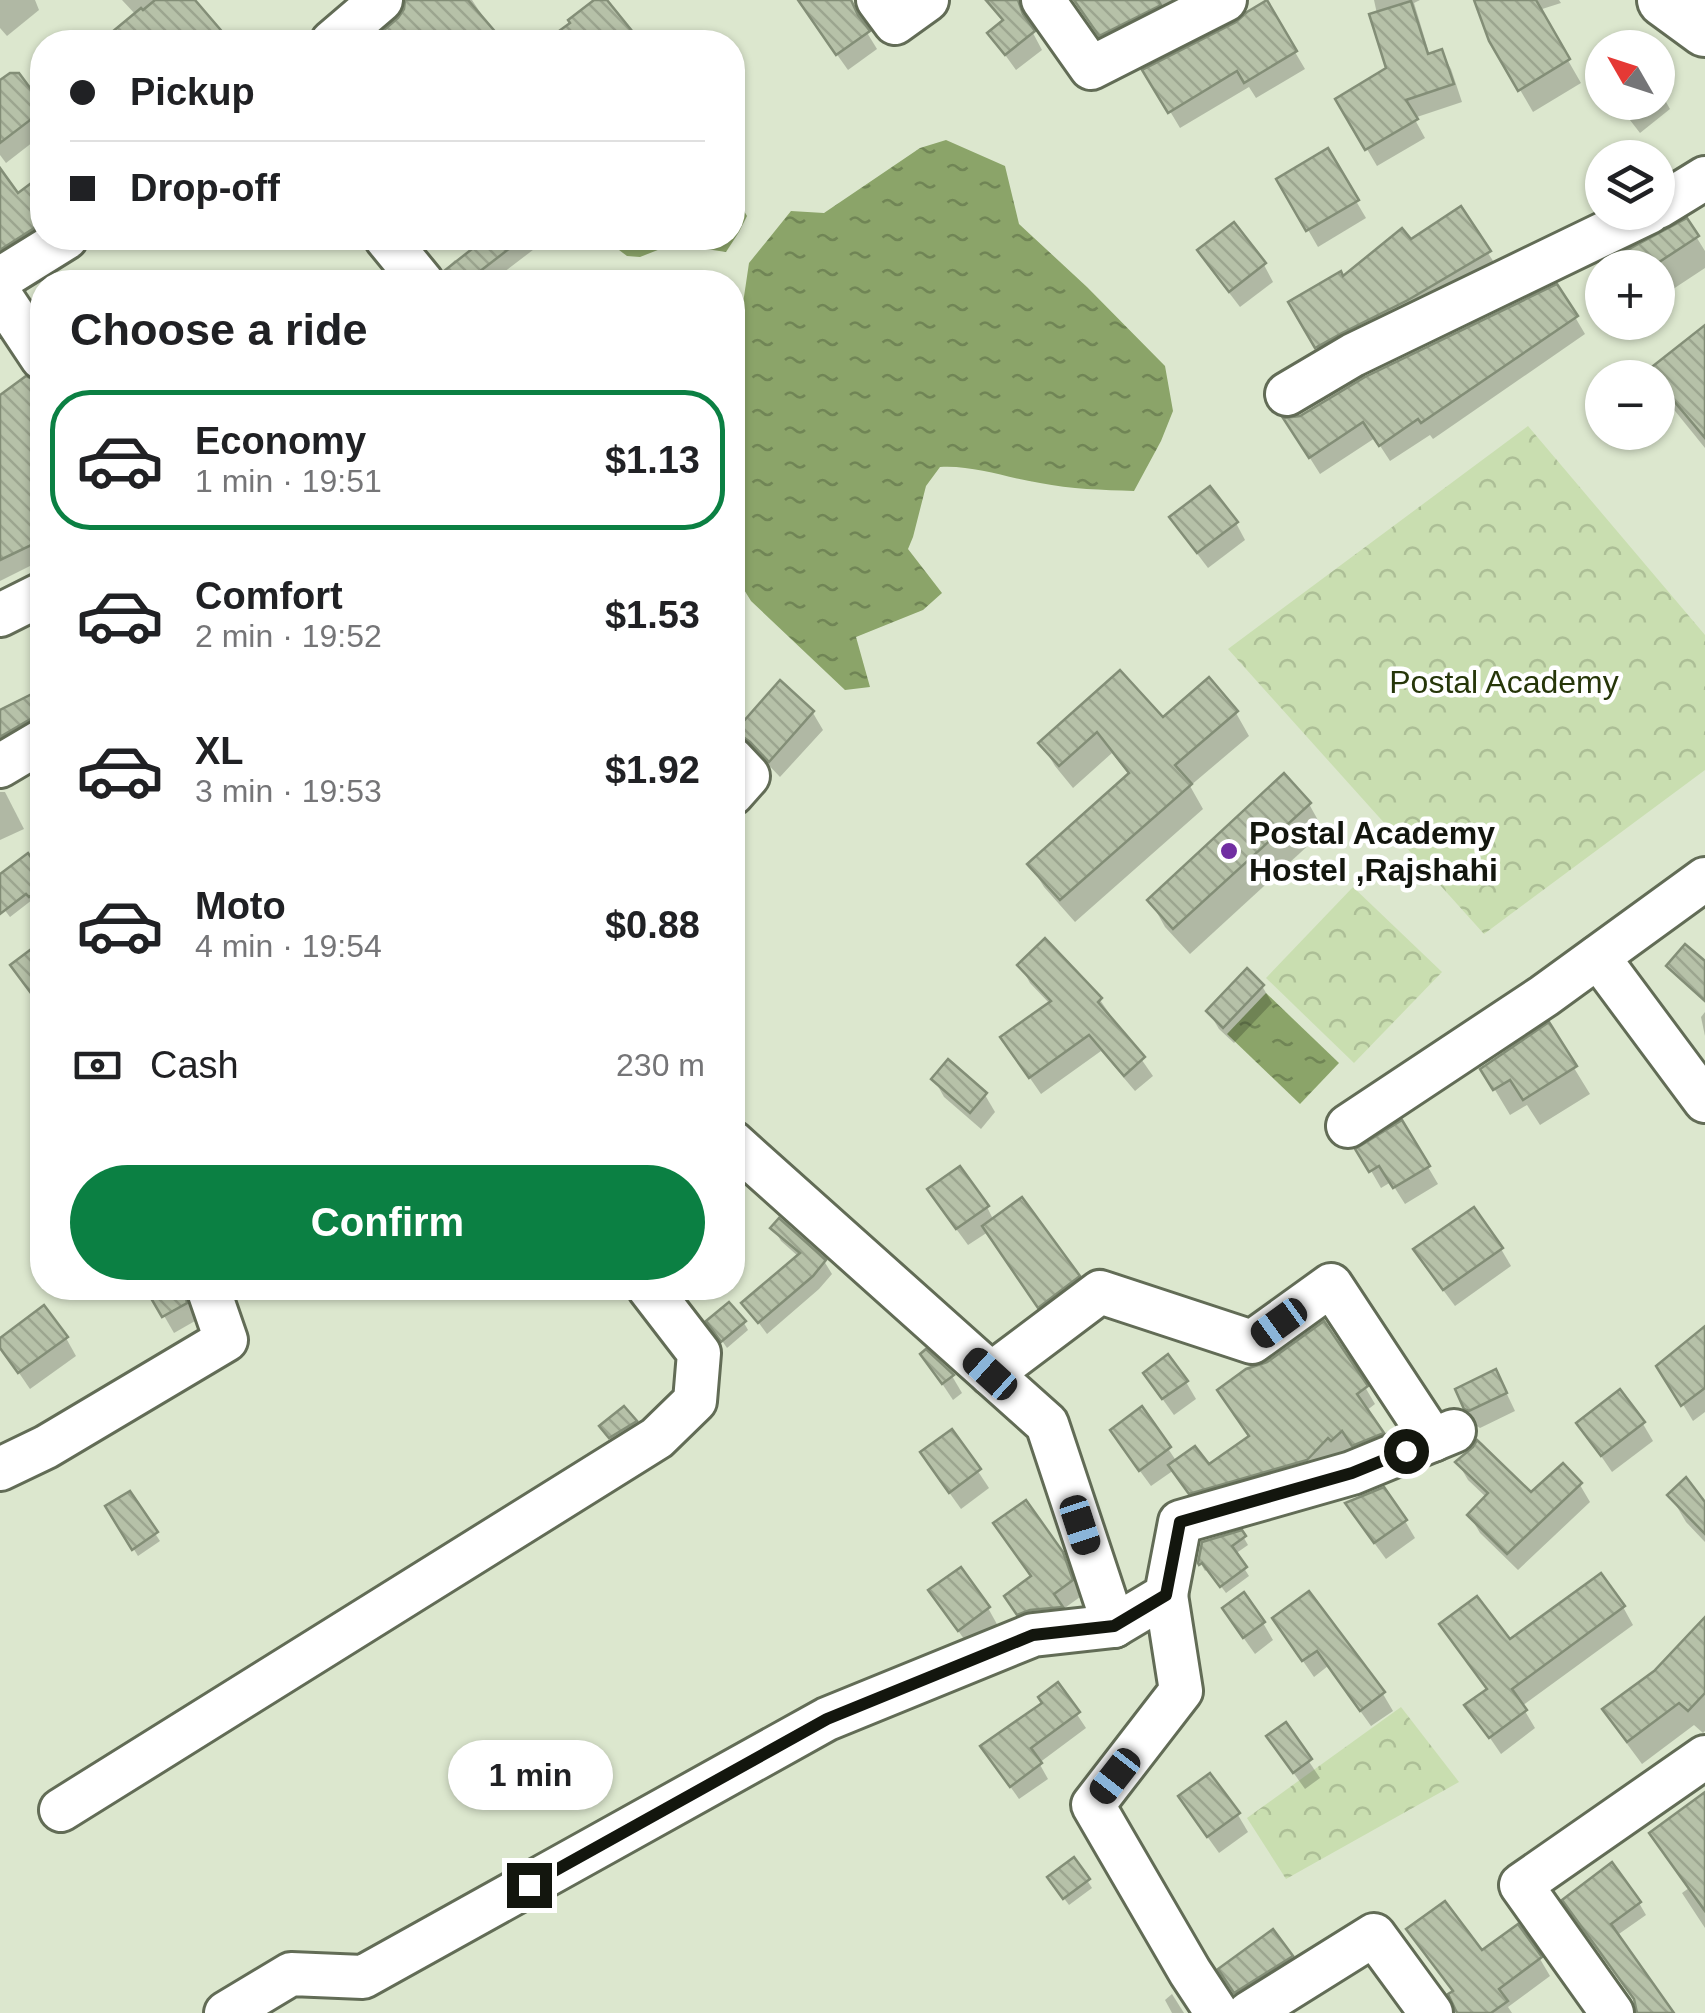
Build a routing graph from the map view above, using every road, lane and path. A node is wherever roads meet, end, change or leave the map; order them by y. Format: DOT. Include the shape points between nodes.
graph roads {
  1 [pos="382,0"];
  2 [pos="878,0"];
  3 [pos="927,0"];
  4 [pos="1043,0"];
  5 [pos="1225,0"];
  6 [pos="1664,0"];
  7 [pos="346,30"];
  8 [pos="1705,30"];
  9 [pos="1705,178"];
  10 [pos="1675,197"];
  11 [pos="1612,230"];
  12 [pos="47,250"];
  13 [pos="396,250"];
  14 [pos="412,270"];
  15 [pos="0,279"];
  16 [pos="0,295"];
  17 [pos="30,340"];
  18 [pos="1287,394"];
  19 [pos="30,600"];
  20 [pos="0,615"];
  21 [pos="30,749"];
  22 [pos="0,766"];
  23 [pos="1705,879"];
  24 [pos="1598,957"];
  25 [pos="1705,1101"];
  26 [pos="1348,1126"];
  27 [pos="745,1154"];
  28 [pos="212,1300"];
  29 [pos="658,1300"];
  30 [pos="990,1374"];
  31 [pos="0,1469"];
  32 [pos="1166,1595"];
  33 [pos="1114,1626"];
  34 [pos="1705,1757"];
  35 [pos="60,1810"];
  36 [pos="226,2013"];
  37 [pos="1217,2013"];
  38 [pos="1250,2013"];
  39 [pos="1431,2013"];
  40 [pos="1612,2013"];
  1 -- 7 [label="street"];
  2 -- 3 [label="street" via="895,23"];
  4 -- 5 [label="street" via="1091,68"];
  6 -- 8 [label="main road"];
  9 -- 10 [label="street"];
  11 -- 18 [label="street" via="1370,346"];
  12 -- 15 [label="street"];
  13 -- 14 [label="street"];
  16 -- 17 [label="street"];
  19 -- 20 [label="street"];
  21 -- 22 [label="street"];
  23 -- 24 [label="street"];
  24 -- 25 [label="street"];
  24 -- 26 [label="street"];
  27 -- 30 [label="street"];
  28 -- 31 [label="street" via="226,1340"];
  29 -- 35 [label="street" via="699,1353 695,1401 656,1438"];
  30 -- 32 [label="street" via="1100,1292 1252,1342 1331,1285 1443,1436 1352,1473 1180,1522"];
  30 -- 33 [label="street" via="1047,1424"];
  32 -- 33 [label="street"];
  32 -- 37 [label="street" via="1182,1691 1093,1804"];
  33 -- 36 [label="street" via="1033,1635 827,1719 363,1977 291,1974"];
  34 -- 40 [label="street" via="1521,1885"];
  38 -- 39 [label="street" via="1374,1936"];
}
